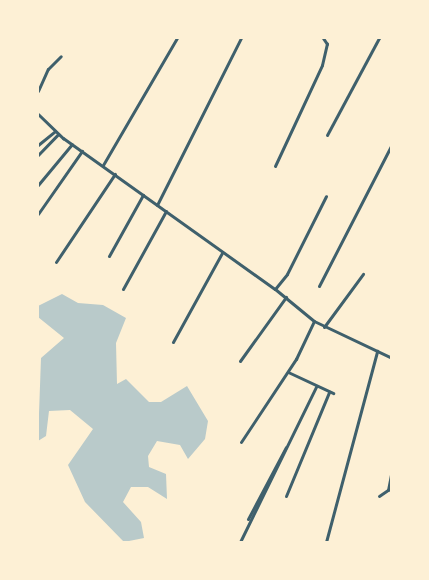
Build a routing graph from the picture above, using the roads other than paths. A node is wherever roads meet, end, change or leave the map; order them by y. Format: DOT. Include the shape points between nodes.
graph roads {
  1 [pos="177,38"];
  2 [pos="241,38"];
  3 [pos="323,38"];
  4 [pos="379,38"];
  5 [pos="61,56"];
  6 [pos="38,91"];
  7 [pos="38,114"];
  8 [pos="56,132"];
  9 [pos="327,135"];
  10 [pos="72,144"];
  11 [pos="392,144"];
  12 [pos="38,145"];
  13 [pos="82,151"];
  14 [pos="38,155"];
  15 [pos="103,165"];
  16 [pos="275,166"];
  17 [pos="115,174"];
  18 [pos="38,186"];
  19 [pos="143,195"];
  20 [pos="326,196"];
  21 [pos="157,204"];
  22 [pos="166,211"];
  23 [pos="38,214"];
  24 [pos="222,253"];
  25 [pos="109,256"];
  26 [pos="56,262"];
  27 [pos="364,274"];
  28 [pos="319,286"];
  29 [pos="123,289"];
  30 [pos="275,289"];
  31 [pos="286,297"];
  32 [pos="314,321"];
  33 [pos="324,327"];
  34 [pos="173,342"];
  35 [pos="377,351"];
  36 [pos="392,358"];
  37 [pos="240,362"];
  38 [pos="288,372"];
  39 [pos="316,387"];
  40 [pos="241,442"];
  41 [pos="288,445"];
  42 [pos="392,470"];
  43 [pos="286,496"];
  44 [pos="379,496"];
  45 [pos="248,519"];
  46 [pos="240,542"];
  47 [pos="326,542"];
  1 -- 15 [label="street"];
  2 -- 21 [label="street"];
  3 -- 16 [label="street" via="327,44 322,65"];
  4 -- 9 [label="street"];
  5 -- 6 [label="street" via="48,69"];
  7 -- 8 [label="street"];
  8 -- 10 [label="street"];
  8 -- 12 [label="street"];
  8 -- 14 [label="street"];
  10 -- 13 [label="street"];
  10 -- 18 [label="street"];
  11 -- 28 [label="street"];
  13 -- 15 [label="street"];
  13 -- 23 [label="street"];
  15 -- 17 [label="street"];
  17 -- 19 [label="street"];
  17 -- 26 [label="street"];
  19 -- 21 [label="street"];
  19 -- 25 [label="street"];
  20 -- 30 [label="street" via="287,274"];
  21 -- 22 [label="street"];
  22 -- 24 [label="street"];
  22 -- 29 [label="street"];
  24 -- 30 [label="street"];
  24 -- 34 [label="street"];
  27 -- 33 [label="street"];
  30 -- 31 [label="street"];
  31 -- 32 [label="street"];
  31 -- 37 [label="street"];
  32 -- 33 [label="street"];
  32 -- 38 [label="street"];
  33 -- 35 [label="street"];
  35 -- 36 [label="street"];
  35 -- 47 [label="street"];
  38 -- 39 [label="street"];
  38 -- 40 [label="street"];
  39 -- 41 [label="street"];
  39 -- 43 [label="street" via="331,393"];
  41 -- 45 [label="street"];
  41 -- 46 [label="street"];
  42 -- 44 [label="street" via="388,490"];
}
